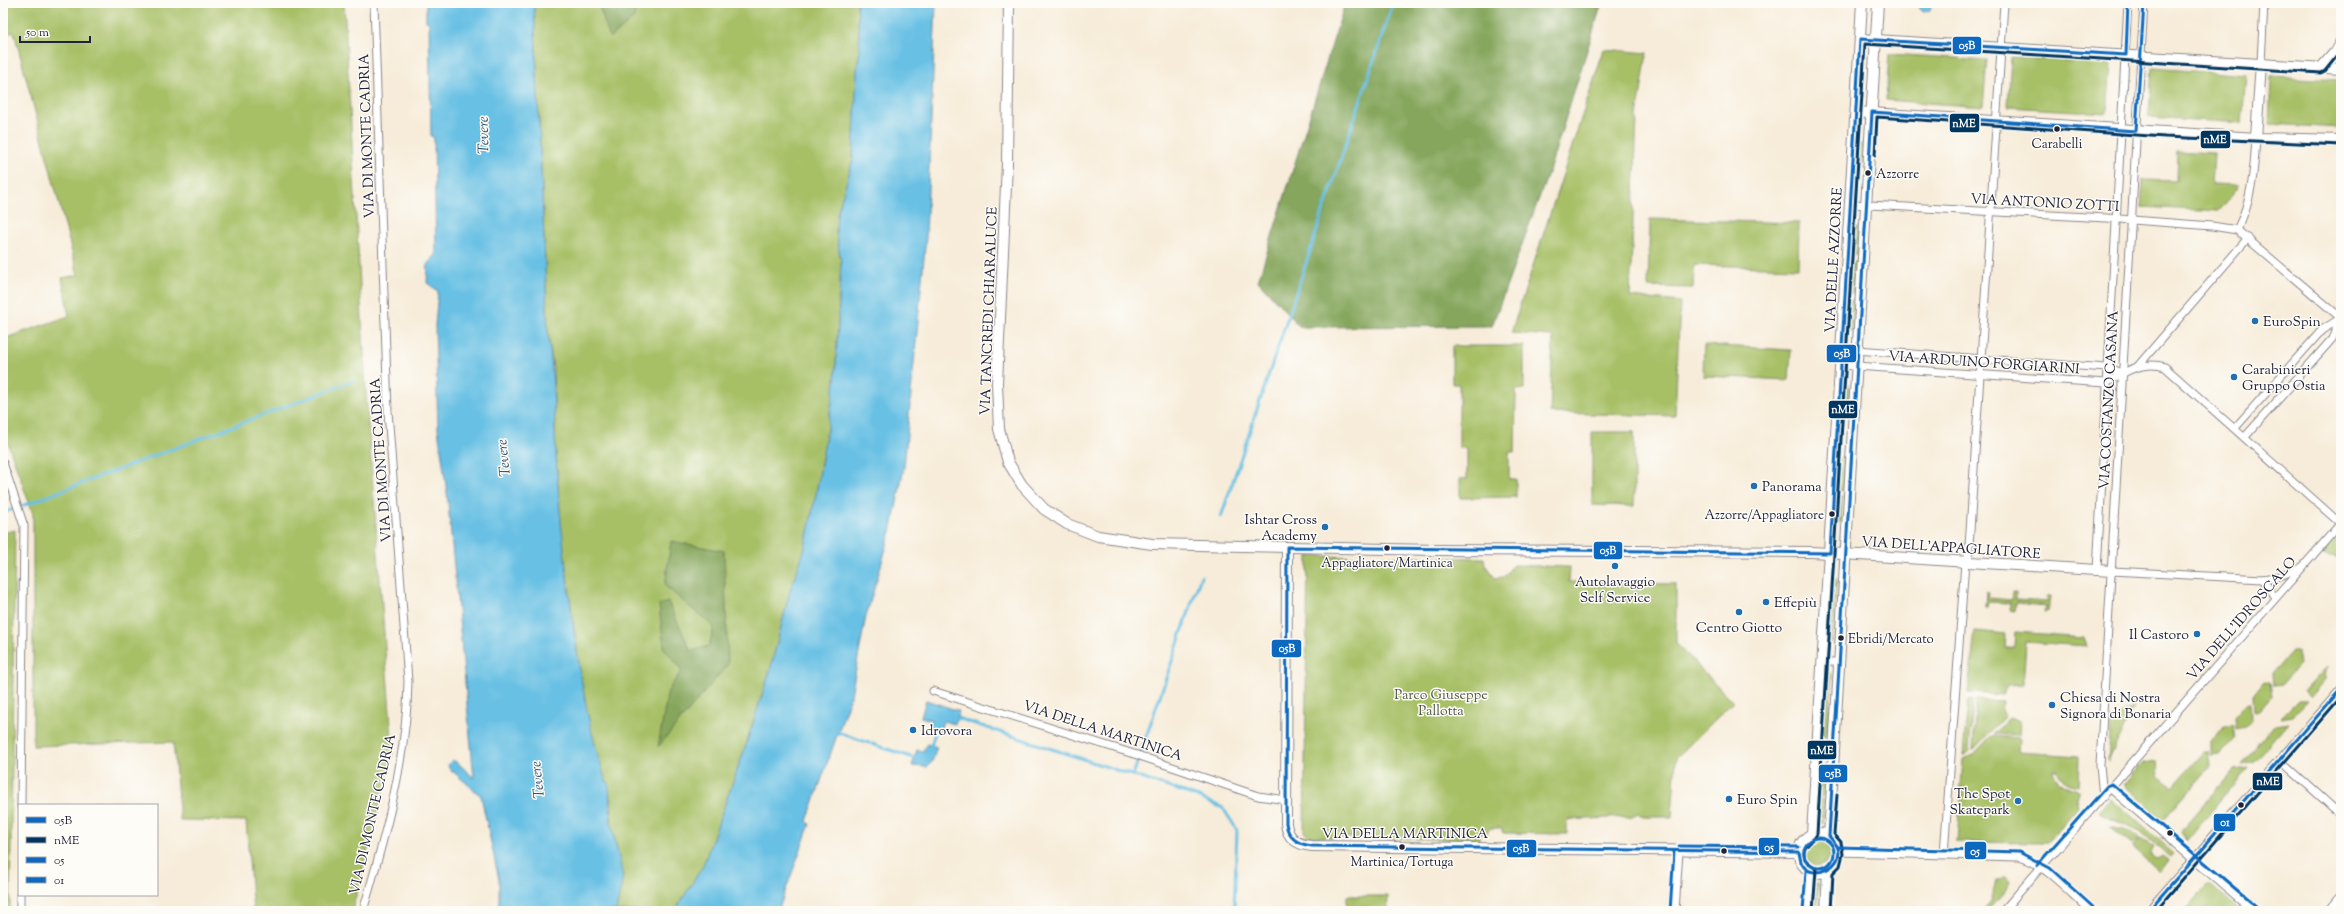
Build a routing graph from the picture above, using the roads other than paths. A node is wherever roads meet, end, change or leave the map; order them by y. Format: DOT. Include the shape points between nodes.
graph roads {
  1 [pos="374,3"];
  2 [pos="1009,3"];
  3 [pos="1862,3"];
  4 [pos="1878,3"];
  5 [pos="2004,3"];
  6 [pos="2128,3"];
  7 [pos="2144,3"];
  8 [pos="2264,3"];
  9 [pos="1860,38"];
  10 [pos="1876,39"];
  11 [pos="2341,41"];
  12 [pos="2001,47"];
  13 [pos="2126,55"];
  14 [pos="2141,56"];
  15 [pos="2261,63"];
  16 [pos="2321,68"];
  17 [pos="2341,70"];
  18 [pos="1856,112"];
  19 [pos="1872,112"];
  20 [pos="1997,120"];
  21 [pos="2120,130"];
  22 [pos="2136,131"];
  23 [pos="2256,138"];
  24 [pos="2341,140"];
  25 [pos="1851,204"];
  26 [pos="1867,204"];
  27 [pos="1990,212"];
  28 [pos="2116,219"];
  29 [pos="2130,220"];
  30 [pos="2237,230"];
  31 [pos="2248,238"];
  32 [pos="2341,318"];
  33 [pos="1842,349"];
  34 [pos="1859,349"];
  35 [pos="1982,359"];
  36 [pos="1841,365"];
  37 [pos="1858,366"];
  38 [pos="2138,366"];
  39 [pos="2107,368"];
  40 [pos="2123,372"];
  41 [pos="1981,374"];
  42 [pos="2277,381"];
  43 [pos="2106,383"];
  44 [pos="2287,390"];
  45 [pos="2254,406"];
  46 [pos="2265,415"];
  47 [pos="2235,428"];
  48 [pos="2246,437"];
  49 [pos="3,463"];
  50 [pos="2341,523"];
  51 [pos="1287,547"];
  52 [pos="1421,549"];
  53 [pos="1830,553"];
  54 [pos="1847,554"];
  55 [pos="1967,562"];
  56 [pos="2302,566"];
  57 [pos="2097,570"];
  58 [pos="2112,571"];
  59 [pos="2263,579"];
  60 [pos="2275,598"];
  61 [pos="1823,662"];
  62 [pos="1840,662"];
  63 [pos="2341,689"];
  64 [pos="933,691"];
  65 [pos="1818,753"];
  66 [pos="1835,754"];
  67 [pos="2280,760"];
  68 [pos="2111,789"];
  69 [pos="2103,797"];
  70 [pos="1287,800"];
  71 [pos="21,804"];
  72 [pos="2341,815"];
  73 [pos="1812,834"];
  74 [pos="1829,836"];
  75 [pos="1679,851"];
  76 [pos="1799,852"];
  77 [pos="1838,852"];
  78 [pos="1944,854"];
  79 [pos="2193,859"];
  80 [pos="2041,868"];
  81 [pos="1811,871"];
  82 [pos="1828,871"];
  83 [pos="2341,895"];
  84 [pos="20,896"];
  85 [pos="20,911"];
  86 [pos="363,911"];
  87 [pos="1675,911"];
  88 [pos="1808,911"];
  89 [pos="1826,911"];
  90 [pos="2003,911"];
  91 [pos="2090,911"];
  92 [pos="2148,911"];
  93 [pos="2254,911"];
  94 [pos="2328,911"];
  1 -- 86 [label="street, VIA DI MONTE CADRIA" via="390,433 408,681 397,774"];
  2 -- 51 [label="street, VIA TANCREDI CHIARALUCE" via="1007,164 997,384 999,429 1008,462 1022,485 1044,509 1067,524 1098,536 1152,544"];
  3 -- 9 [label="street, VIA DELLE AZZORRE"];
  4 -- 10 [label="street"];
  5 -- 12 [label="street"];
  6 -- 13 [label="street, VIA COSTANZO CASANA"];
  7 -- 14 [label="street, VIA COSTANZO CASANA"];
  8 -- 15 [label="street"];
  9 -- 10 [label="street"];
  9 -- 18 [label="street, VIA DELLE AZZORRE"];
  10 -- 12 [label="street"];
  10 -- 19 [label="street"];
  11 -- 16 [label="street" via="2334,54"];
  12 -- 13 [label="street"];
  12 -- 20 [label="street"];
  13 -- 14 [label="street"];
  13 -- 21 [label="street, VIA COSTANZO CASANA"];
  14 -- 15 [label="street"];
  14 -- 22 [label="street, VIA COSTANZO CASANA"];
  15 -- 16 [label="street"];
  15 -- 23 [label="street"];
  16 -- 17 [label="street"];
  18 -- 19 [label="street"];
  18 -- 25 [label="street, VIA DELLE AZZORRE"];
  19 -- 20 [label="street"];
  19 -- 26 [label="street"];
  20 -- 21 [label="street"];
  20 -- 27 [label="street"];
  21 -- 22 [label="street"];
  21 -- 28 [label="street, VIA COSTANZO CASANA"];
  22 -- 23 [label="street"];
  22 -- 29 [label="street, VIA COSTANZO CASANA"];
  23 -- 24 [label="street"];
  23 -- 30 [label="street" via="2247,208"];
  25 -- 26 [label="street, VIA ANTONIO ZOTTI"];
  25 -- 33 [label="street, VIA DELLE AZZORRE"];
  26 -- 27 [label="street, VIA ANTONIO ZOTTI"];
  26 -- 34 [label="street"];
  27 -- 28 [label="street, VIA ANTONIO ZOTTI"];
  27 -- 35 [label="street"];
  28 -- 29 [label="street, VIA ANTONIO ZOTTI"];
  28 -- 39 [label="street, VIA COSTANZO CASANA"];
  29 -- 30 [label="street, VIA ANTONIO ZOTTI"];
  29 -- 40 [label="street, VIA COSTANZO CASANA"];
  30 -- 31 [label="street"];
  31 -- 32 [label="street"];
  31 -- 38 [label="street"];
  32 -- 42 [label="street" via="2322,330"];
  32 -- 44 [label="street" via="2332,339"];
  33 -- 34 [label="street, VIA ARDUINO FORGIARINI"];
  33 -- 36 [label="street, VIA DELLE AZZORRE"];
  34 -- 35 [label="street, VIA ARDUINO FORGIARINI"];
  34 -- 37 [label="street"];
  35 -- 39 [label="street, VIA ARDUINO FORGIARINI"];
  35 -- 41 [label="street"];
  36 -- 37 [label="street, VIA ARDUINO FORGIARINI"];
  36 -- 53 [label="street, VIA DELLE AZZORRE"];
  37 -- 41 [label="street, VIA ARDUINO FORGIARINI"];
  37 -- 54 [label="street"];
  38 -- 40 [label="street"];
  38 -- 47 [label="street" via="2156,365 2168,369"];
  39 -- 40 [label="street, VIA ARDUINO FORGIARINI"];
  39 -- 43 [label="street, VIA COSTANZO CASANA"];
  40 -- 43 [label="street"];
  40 -- 58 [label="street, VIA COSTANZO CASANA"];
  41 -- 43 [label="street, VIA ARDUINO FORGIARINI"];
  41 -- 55 [label="street"];
  42 -- 44 [label="street"];
  42 -- 45 [label="street"];
  43 -- 57 [label="street, VIA COSTANZO CASANA"];
  44 -- 46 [label="street"];
  45 -- 46 [label="street"];
  45 -- 47 [label="street"];
  46 -- 48 [label="street"];
  47 -- 48 [label="street"];
  48 -- 50 [label="street"];
  49 -- 71 [label="street" via="24,526"];
  50 -- 56 [label="street, VIA DELL'IDROSCALO"];
  51 -- 52 [label="street, VIA TANCREDI CHIARALUCE"];
  51 -- 70 [label="street, VIA DELLA MARTINICA"];
  52 -- 53 [label="street, VIA DELL'APPAGLIATORE"];
  53 -- 54 [label="street, VIA DELL'APPAGLIATORE"];
  53 -- 61 [label="street, VIA DELLE AZZORRE"];
  54 -- 55 [label="street, VIA DELL'APPAGLIATORE"];
  54 -- 62 [label="street"];
  55 -- 57 [label="street, VIA DELL'APPAGLIATORE"];
  55 -- 78 [label="street"];
  56 -- 59 [label="street, VIA DELL'APPAGLIATORE" via="2280,576"];
  56 -- 60 [label="street, VIA DELL'IDROSCALO"];
  57 -- 58 [label="street, VIA DELL'APPAGLIATORE"];
  58 -- 59 [label="street, VIA DELL'APPAGLIATORE"];
  58 -- 69 [label="street, VIA COSTANZO CASANA" via="2100,765"];
  59 -- 60 [label="street"];
  60 -- 68 [label="street, VIA DELL'IDROSCALO"];
  61 -- 62 [label="street"];
  61 -- 65 [label="street, VIA DELLE AZZORRE"];
  62 -- 66 [label="street"];
  63 -- 67 [label="street"];
  64 -- 70 [label="street, VIA DELLA MARTINICA" via="1137,754 1258,796"];
  65 -- 66 [label="street"];
  65 -- 73 [label="street, VIA DELLE AZZORRE"];
  66 -- 74 [label="street"];
  67 -- 72 [label="street"];
  67 -- 79 [label="street"];
  68 -- 69 [label="street, VIA DELL'IDROSCALO"];
  68 -- 79 [label="street"];
  69 -- 80 [label="street, VIA DELL'IDROSCALO"];
  70 -- 75 [label="street, VIA DELLA MARTINICA" via="1287,830 1292,839 1304,846"];
  73 -- 74 [label="street" via="1821,833"];
  73 -- 76 [label="street" via="1803,841"];
  74 -- 77 [label="street" via="1836,843"];
  75 -- 76 [label="street, VIA DELLA MARTINICA"];
  75 -- 87 [label="street"];
  76 -- 81 [label="street" via="1801,862"];
  77 -- 78 [label="street"];
  77 -- 82 [label="street" via="1836,863"];
  78 -- 80 [label="street" via="2014,856"];
  79 -- 92 [label="street"];
  79 -- 93 [label="street"];
  80 -- 90 [label="street, VIA DELL'IDROSCALO"];
  80 -- 91 [label="street"];
  81 -- 82 [label="street"];
  81 -- 88 [label="street"];
  82 -- 89 [label="street"];
  83 -- 94 [label="street"];
  84 -- 85 [label="street"];
}
